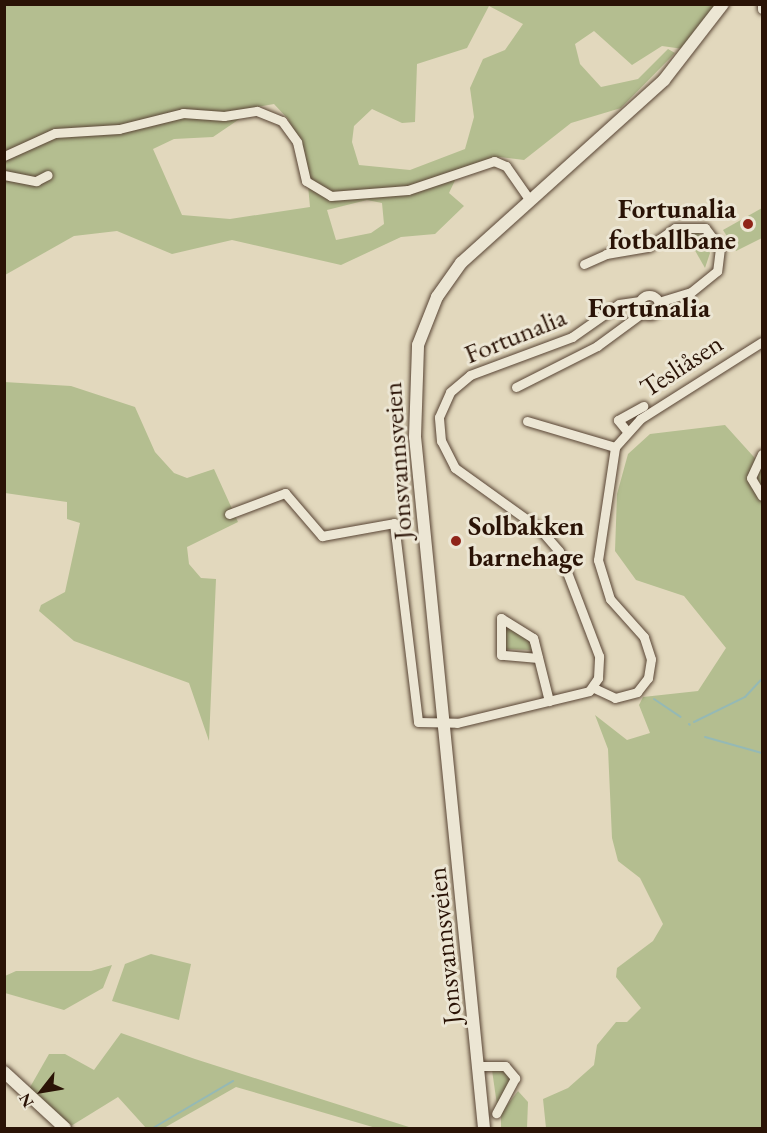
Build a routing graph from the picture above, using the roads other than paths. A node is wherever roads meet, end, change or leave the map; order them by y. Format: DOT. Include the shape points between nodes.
graph roads {
  1 [pos="723,4"];
  2 [pos="4,156"];
  3 [pos="4,175"];
  4 [pos="48,175"];
  5 [pos="528,199"];
  6 [pos="584,264"];
  7 [pos="640,301"];
  8 [pos="659,302"];
  9 [pos="642,313"];
  10 [pos="762,342"];
  11 [pos="516,387"];
  12 [pos="643,406"];
  13 [pos="527,422"];
  14 [pos="626,430"];
  15 [pos="615,447"];
  16 [pos="762,454"];
  17 [pos="762,496"];
  18 [pos="229,514"];
  19 [pos="538,658"];
  20 [pos="594,688"];
  21 [pos="549,701"];
  22 [pos="446,723"];
  23 [pos="480,1066"];
  24 [pos="4,1072"];
  25 [pos="496,1113"];
  26 [pos="65,1128"];
  27 [pos="484,1128"];
  1 -- 5 [label="main road, Jonsvannsveien" via="663,80"];
  2 -- 5 [label="street" via="55,133 119,129 183,113 224,116 257,111 282,121 297,142 306,181 331,196 408,190 494,161 506,166"];
  3 -- 4 [label="street" via="36,181"];
  5 -- 22 [label="main road, Jonsvannsveien" via="468,255 442,287 415,360 415,437"];
  6 -- 8 [label="street, Fortunalia" via="606,254 648,248 675,228 705,228 720,248 717,271 691,292"];
  7 -- 8 [label="street, Fortunalia" via="651,295"];
  7 -- 9 [label="street"];
  7 -- 20 [label="street, Fortunalia" via="619,304 572,337 470,375 450,392 439,417 441,441 456,468 540,530 559,551 599,656"];
  8 -- 9 [label="street, Fortunalia" via="655,314"];
  9 -- 11 [label="street, Fortunalia" via="597,346"];
  10 -- 14 [label="street, Tesliåsen"];
  12 -- 14 [label="street, Tesliåsen" via="618,420"];
  13 -- 15 [label="street"];
  14 -- 15 [label="street, Tesliåsen"];
  15 -- 20 [label="street, Tesliåsen" via="598,560 610,599 644,638 650,669 644,686 632,694 607,697"];
  16 -- 17 [label="street" via="751,478"];
  18 -- 22 [label="street, Jonsvannsveien" via="285,493 322,536 394,524 416,715 418,722"];
  19 -- 19 [label="street" via="531,636 501,618 501,655"];
  19 -- 21 [label="street"];
  20 -- 21 [label="street"];
  21 -- 22 [label="street"];
  22 -- 23 [label="main road, Jonsvannsveien"];
  23 -- 25 [label="street" via="505,1066 516,1078"];
  23 -- 27 [label="main road, Jonsvannsveien"];
  24 -- 26 [label="main road"];
}
